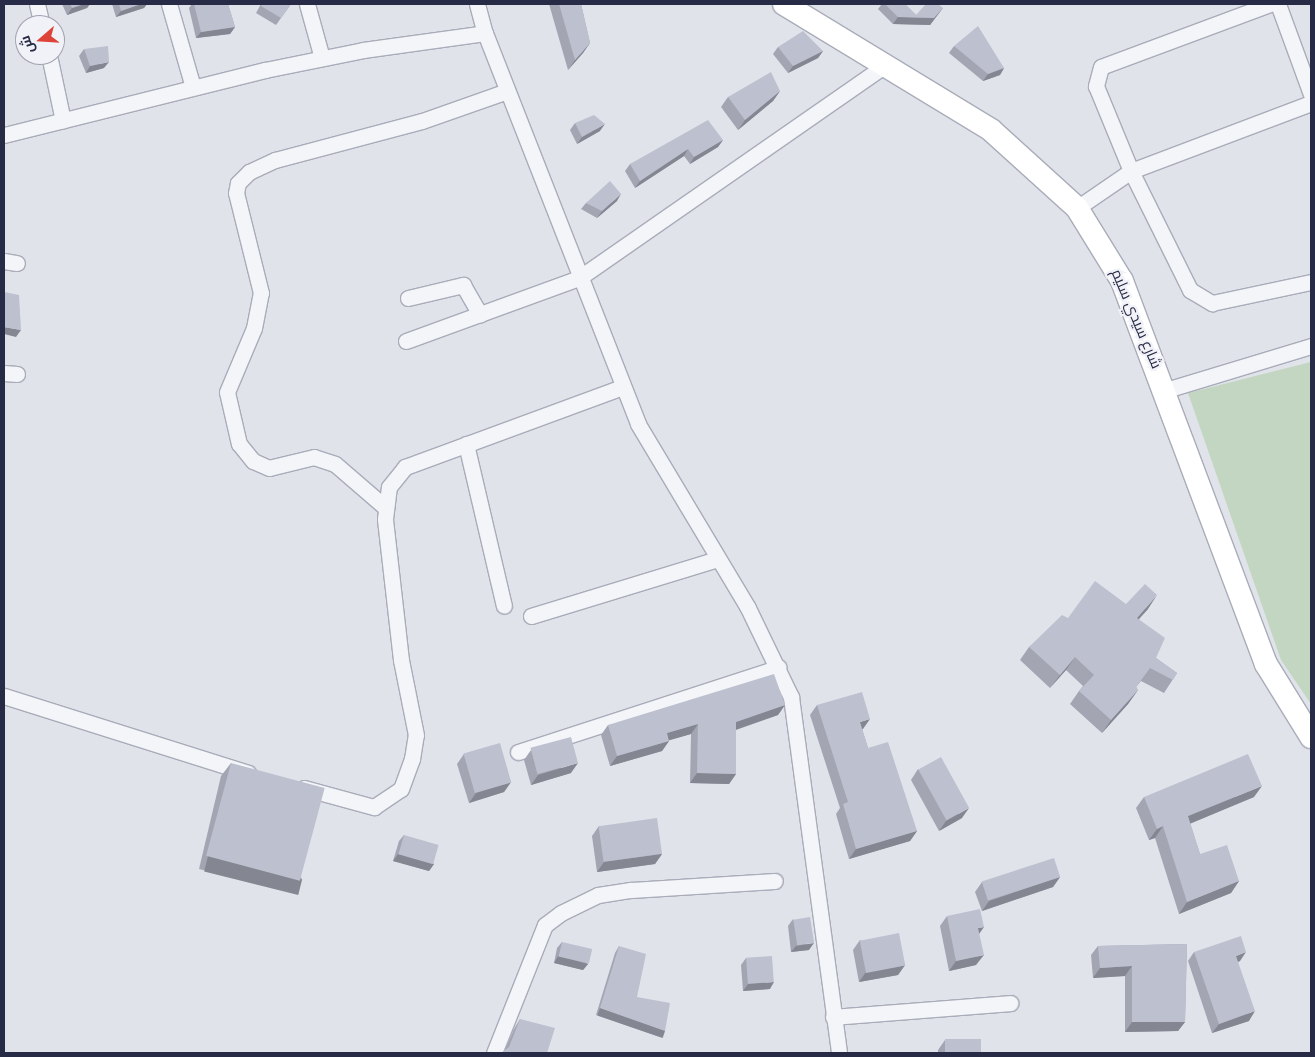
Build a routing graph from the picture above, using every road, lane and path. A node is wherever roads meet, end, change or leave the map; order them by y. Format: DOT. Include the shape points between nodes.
graph roads {
  1 [pos="169,4"];
  2 [pos="307,4"];
  3 [pos="478,4"];
  4 [pos="784,4"];
  5 [pos="1270,4"];
  6 [pos="1278,4"];
  7 [pos="485,33"];
  8 [pos="322,58"];
  9 [pos="887,64"];
  10 [pos="50,65"];
  11 [pos="193,87"];
  12 [pos="507,91"];
  13 [pos="1311,94"];
  14 [pos="1311,103"];
  15 [pos="63,121"];
  16 [pos="4,135"];
  17 [pos="1131,171"];
  18 [pos="1077,208"];
  19 [pos="579,278"];
  20 [pos="1311,282"];
  21 [pos="408,298"];
  22 [pos="480,314"];
  23 [pos="406,341"];
  24 [pos="1311,346"];
  25 [pos="622,387"];
  26 [pos="1166,390"];
  27 [pos="466,444"];
  28 [pos="386,508"];
  29 [pos="718,559"];
  30 [pos="504,606"];
  31 [pos="531,616"];
  32 [pos="779,667"];
  33 [pos="4,696"];
  34 [pos="1311,737"];
  35 [pos="518,752"];
  36 [pos="266,778"];
  37 [pos="284,782"];
  38 [pos="775,881"];
  39 [pos="1010,1003"];
  40 [pos="833,1017"];
  41 [pos="494,1053"];
  42 [pos="839,1053"];
  1 -- 11 [label="street"];
  2 -- 8 [label="street"];
  3 -- 7 [label="street"];
  4 -- 9 [label="main road, شارع سيدي سليم"];
  5 -- 17 [label="street" via="1101,67 1096,86"];
  6 -- 13 [label="street"];
  7 -- 8 [label="street"];
  7 -- 12 [label="street"];
  8 -- 11 [label="street"];
  9 -- 18 [label="main road, شارع سيدي سليم" via="991,130"];
  9 -- 19 [label="street"];
  10 -- 15 [label="street"];
  11 -- 15 [label="street"];
  12 -- 19 [label="street"];
  12 -- 28 [label="street" via="422,120 275,160 249,172 238,183 236,193 260,292 254,328 227,392 238,444 253,461 269,468 314,457 335,464"];
  14 -- 17 [label="street"];
  15 -- 16 [label="street"];
  17 -- 18 [label="street"];
  17 -- 20 [label="street" via="1190,290 1199,298 1212,304"];
  18 -- 26 [label="main road, شارع سيدي سليم" via="1122,281"];
  19 -- 22 [label="street"];
  19 -- 25 [label="street"];
  21 -- 22 [label="street" via="463,285"];
  22 -- 23 [label="street"];
  24 -- 26 [label="street"];
  25 -- 27 [label="street"];
  25 -- 29 [label="street" via="638,424"];
  26 -- 34 [label="main road, شارع سيدي سليم" via="1266,664"];
  27 -- 28 [label="street" via="405,466 389,487"];
  27 -- 30 [label="street"];
  28 -- 37 [label="street" via="400,651 416,734 412,759 401,789 374,807"];
  29 -- 31 [label="street"];
  29 -- 32 [label="street"];
  32 -- 35 [label="street"];
  32 -- 40 [label="street" via="797,730"];
  33 -- 36 [label="street"];
  38 -- 41 [label="street" via="631,890 598,895 561,913 545,926"];
  39 -- 40 [label="street"];
  40 -- 42 [label="street"];
}
